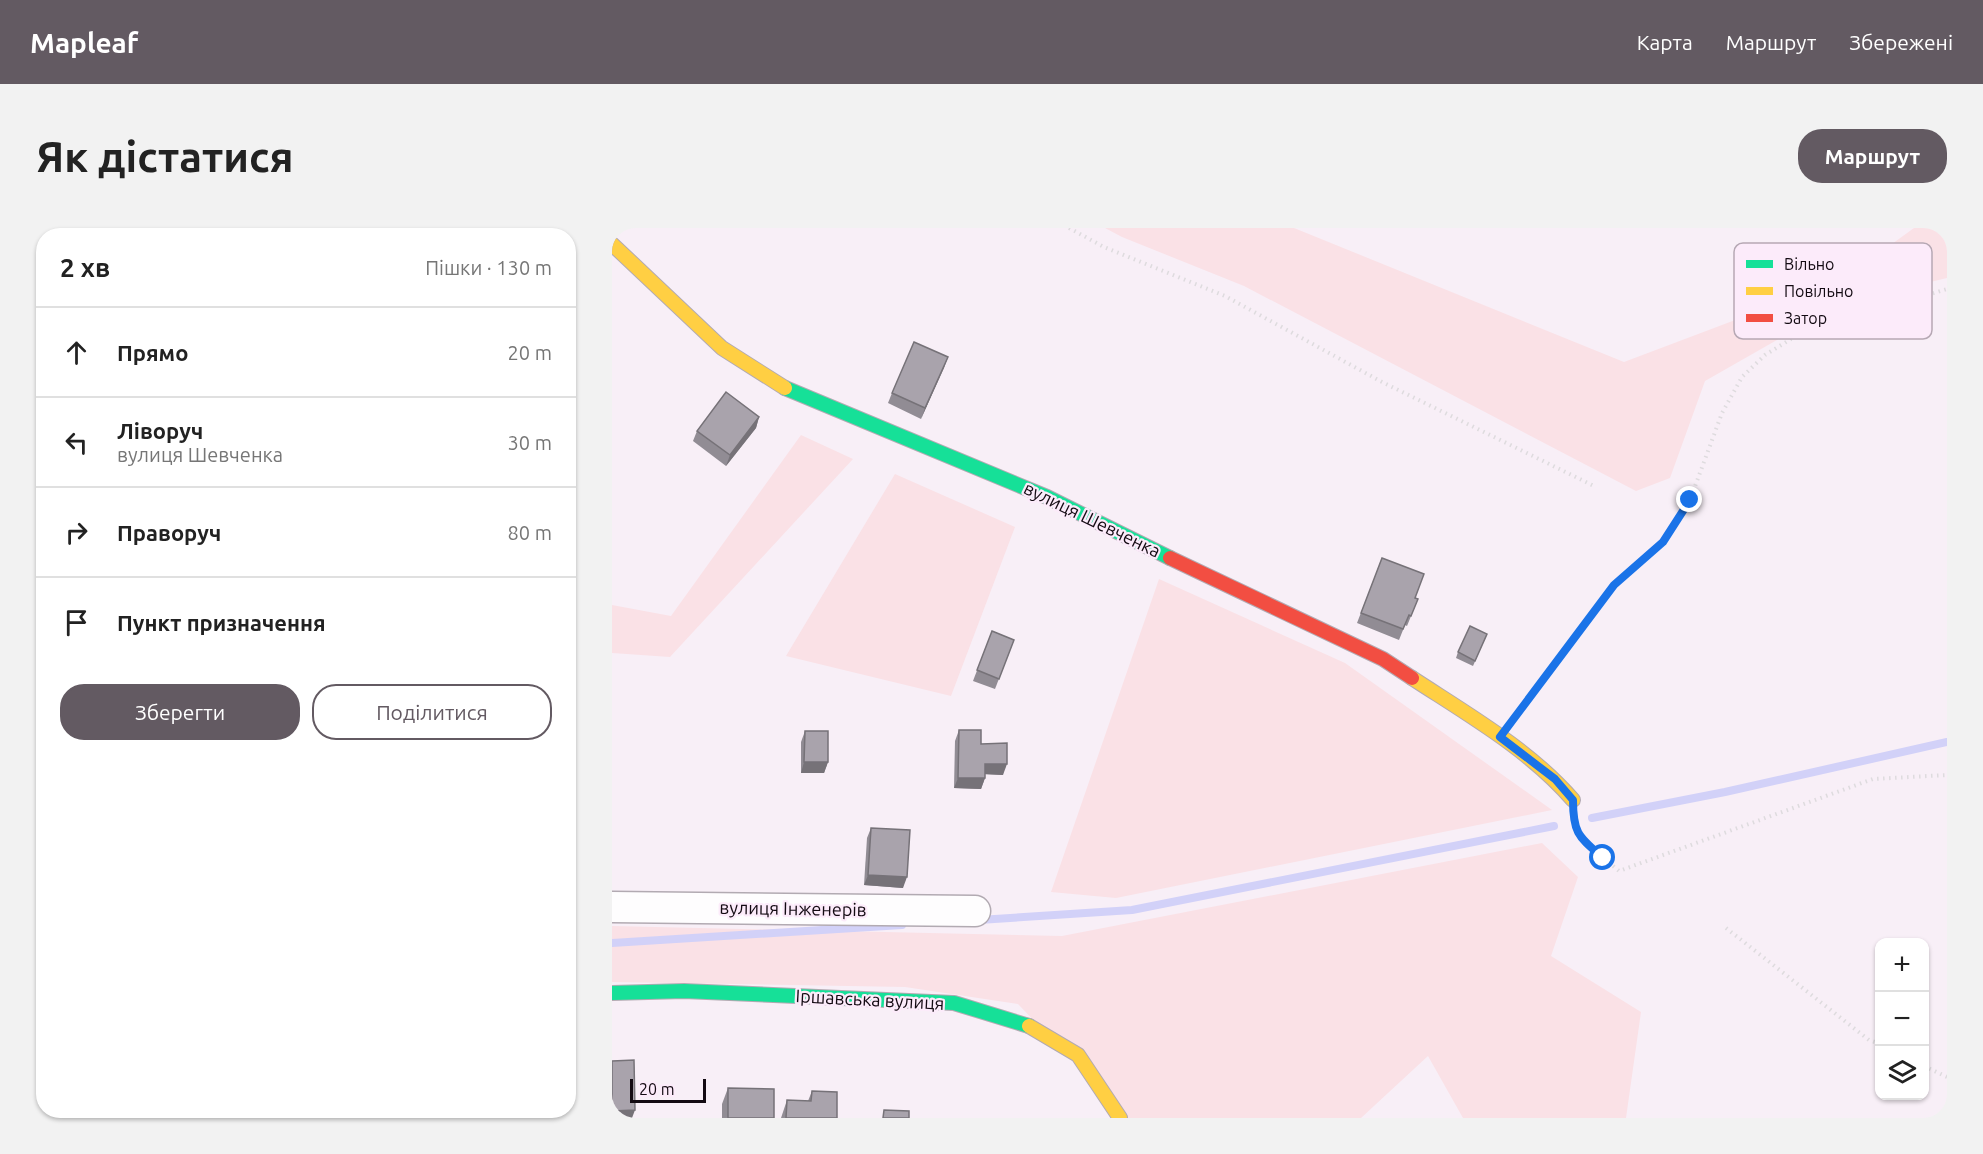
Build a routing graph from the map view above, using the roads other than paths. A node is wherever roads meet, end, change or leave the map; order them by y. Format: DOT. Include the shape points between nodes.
graph roads {
  1 [pos="612,244"];
  2 [pos="1573,800"];
  3 [pos="612,907"];
  4 [pos="975,911"];
  5 [pos="612,993"];
  6 [pos="1120,1118"];
  1 -- 2 [label="street, вулиця Шевченка" via="722,348 790,391 1047,497 1383,659 1500,737 1555,779"];
  3 -- 4 [label="street, вулиця Інженерів"];
  5 -- 6 [label="street, Іршавська вулиця" via="684,991 954,1003 1030,1027 1078,1055"];
}
